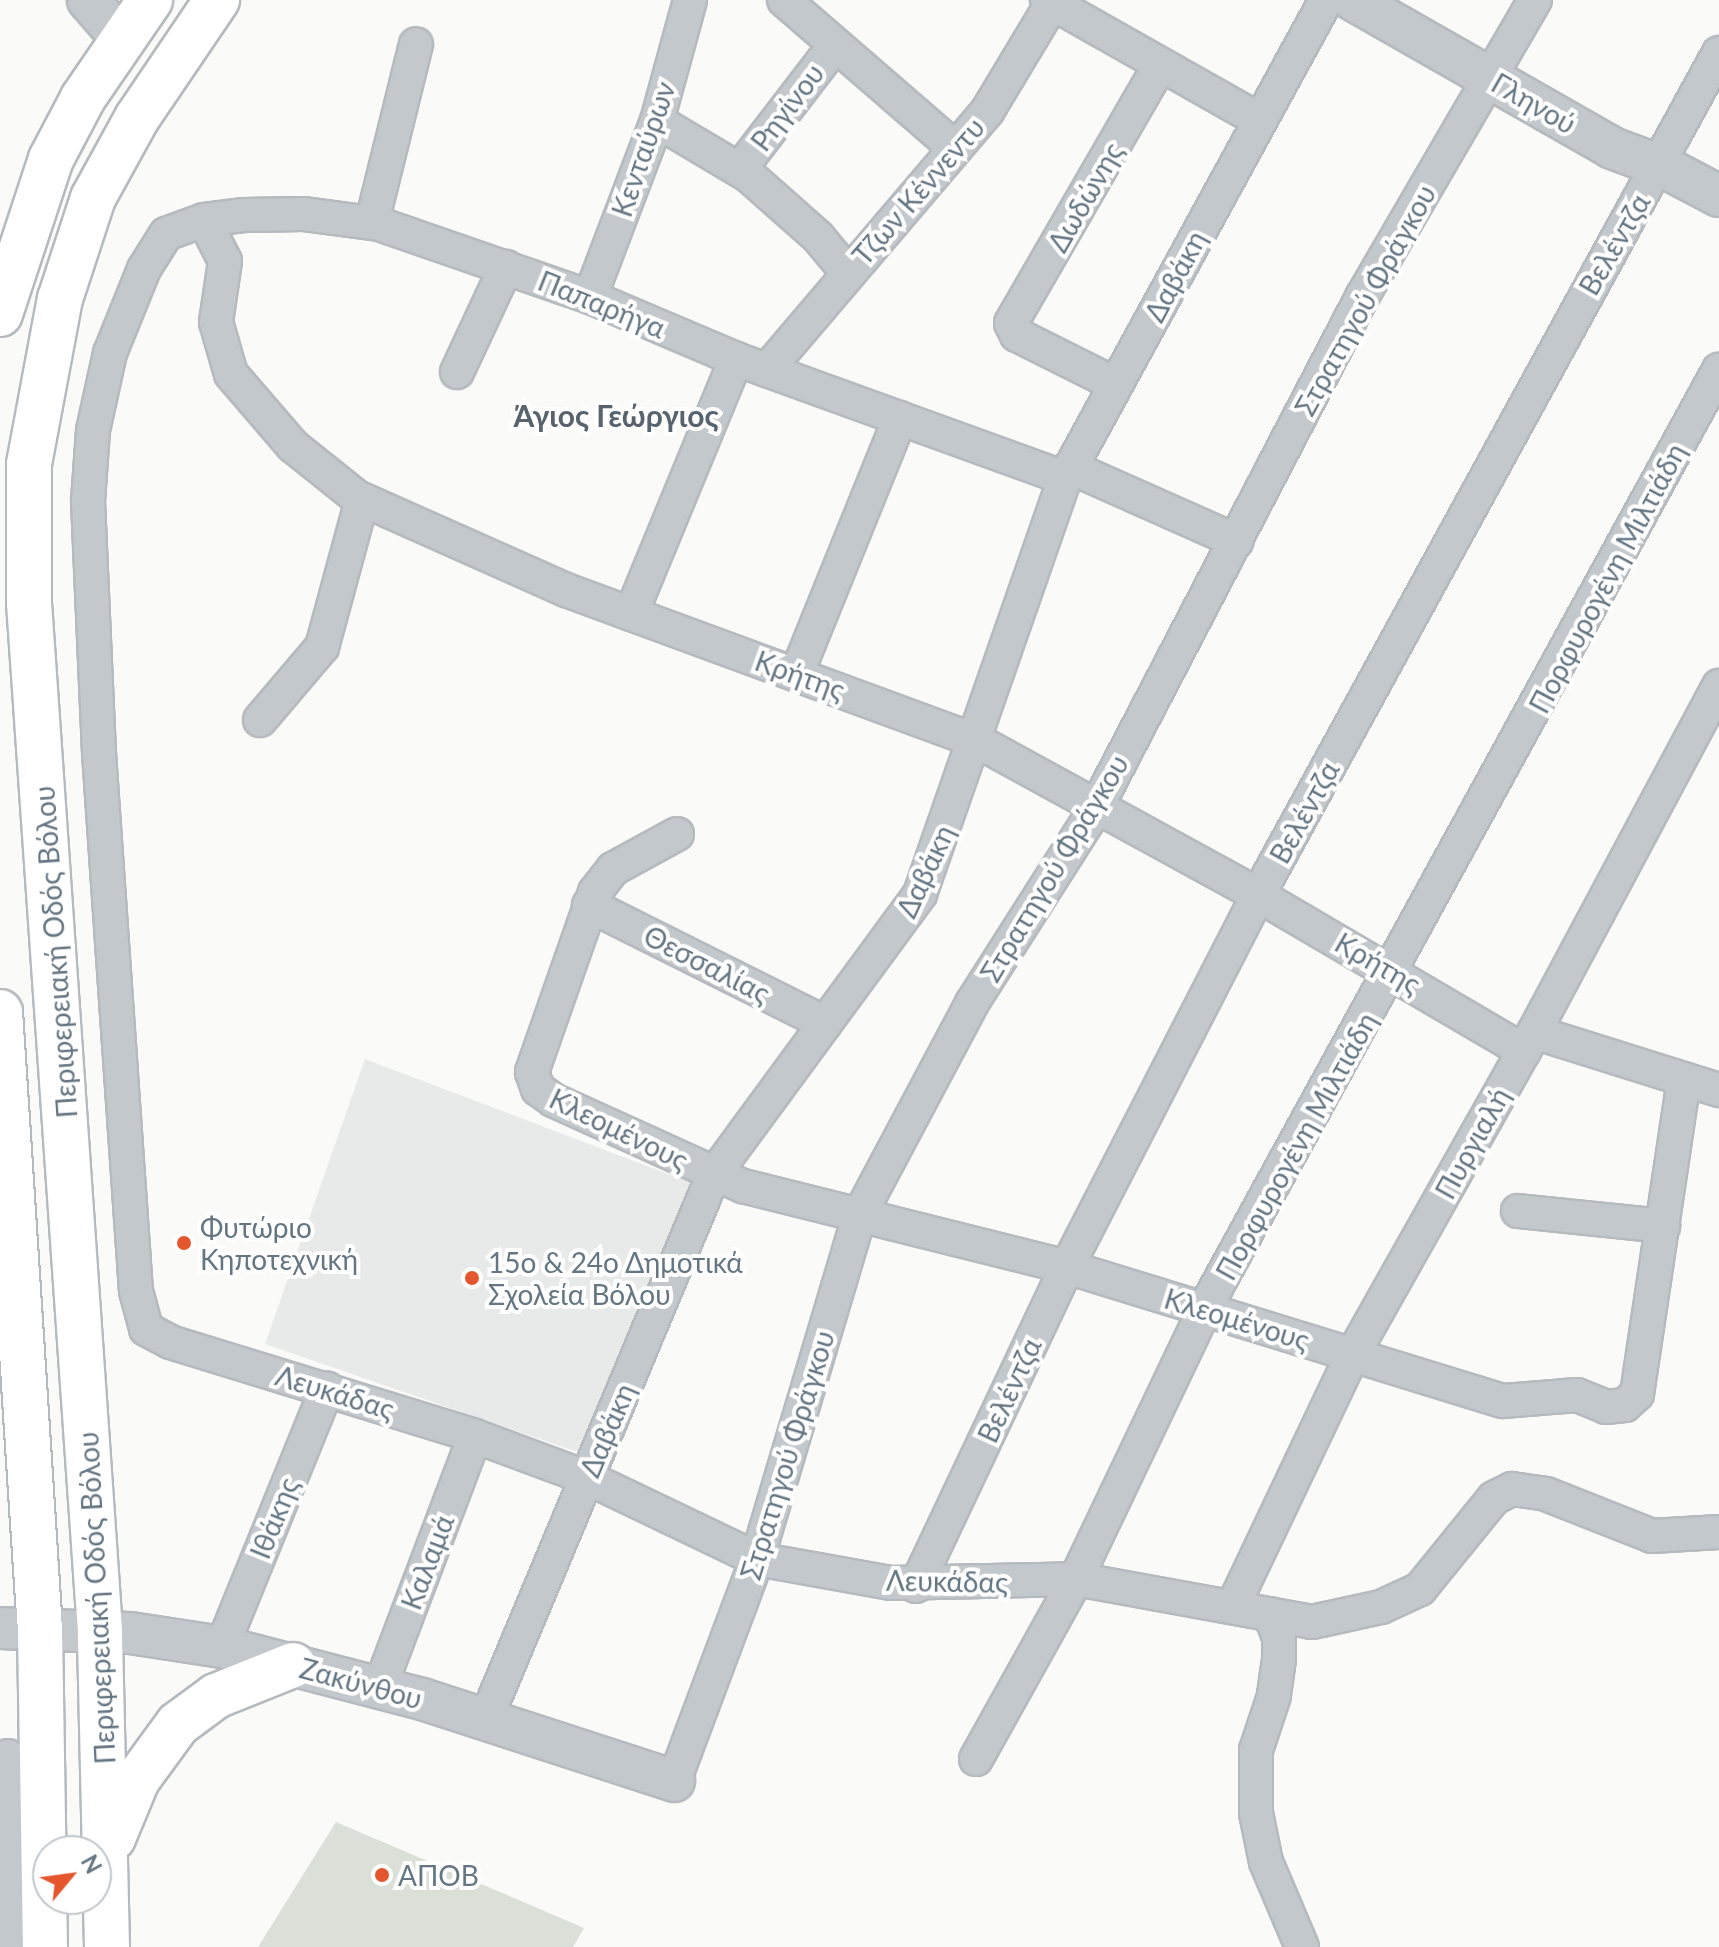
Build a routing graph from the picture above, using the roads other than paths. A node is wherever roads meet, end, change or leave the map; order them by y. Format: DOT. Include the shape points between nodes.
graph roads {
  1 [pos="88,0"];
  2 [pos="150,0"];
  3 [pos="217,0"];
  4 [pos="690,0"];
  5 [pos="784,0"];
  6 [pos="1326,0"];
  7 [pos="1353,0"];
  8 [pos="1535,0"];
  9 [pos="1051,1"];
  10 [pos="122,39"];
  11 [pos="416,44"];
  12 [pos="835,45"];
  13 [pos="1719,53"];
  14 [pos="1159,67"];
  15 [pos="1492,78"];
  16 [pos="1259,120"];
  17 [pos="657,121"];
  18 [pos="955,148"];
  19 [pos="1659,166"];
  20 [pos="740,169"];
  21 [pos="1719,196"];
  22 [pos="204,220"];
  23 [pos="372,222"];
  24 [pos="506,267"];
  25 [pos="848,273"];
  26 [pos="590,297"];
  27 [pos="0,314"];
  28 [pos="736,359"];
  29 [pos="767,370"];
  30 [pos="1719,370"];
  31 [pos="457,372"];
  32 [pos="1115,384"];
  33 [pos="900,418"];
  34 [pos="1068,473"];
  35 [pos="362,500"];
  36 [pos="1236,541"];
  37 [pos="631,614"];
  38 [pos="797,673"];
  39 [pos="1719,686"];
  40 [pos="260,720"];
  41 [pos="977,741"];
  42 [pos="1096,808"];
  43 [pos="677,834"];
  44 [pos="1258,895"];
  45 [pos="589,905"];
  46 [pos="1394,971"];
  47 [pos="0,1012"];
  48 [pos="825,1023"];
  49 [pos="1529,1041"];
  50 [pos="1684,1079"];
  51 [pos="1719,1090"];
  52 [pos="713,1176"];
  53 [pos="1518,1211"];
  54 [pos="860,1214"];
  55 [pos="1663,1226"];
  56 [pos="1067,1267"];
  57 [pos="1205,1308"];
  58 [pos="153,1336"];
  59 [pos="1352,1356"];
  60 [pos="327,1389"];
  61 [pos="475,1436"];
  62 [pos="588,1478"];
  63 [pos="1719,1532"];
  64 [pos="757,1559"];
  65 [pos="1076,1579"];
  66 [pos="916,1586"];
  67 [pos="1234,1604"];
  68 [pos="1270,1614"];
  69 [pos="20,1629"];
  70 [pos="100,1631"];
  71 [pos="222,1647"];
  72 [pos="293,1665"];
  73 [pos="380,1687"];
  74 [pos="485,1721"];
  75 [pos="8,1756"];
  76 [pos="976,1759"];
  77 [pos="674,1781"];
  78 [pos="106,1835"];
  79 [pos="112,1842"];
  80 [pos="4,1873"];
  81 [pos="107,1915"];
  82 [pos="9,1947"];
  83 [pos="45,1947"];
  84 [pos="107,1947"];
  85 [pos="1302,1947"];
  1 -- 10 [label="street"];
  2 -- 10 [label="main road"];
  3 -- 70 [label="main road, Περιφερειακή Οδός Βόλου" via="137,118 93,198 60,299 29,464 29,603"];
  4 -- 17 [label="street, Κενταύρων"];
  5 -- 12 [label="street"];
  6 -- 16 [label="street, Δαβάκη"];
  7 -- 15 [label="street, Γληνού"];
  8 -- 15 [label="street, Στρατηγού Φράγκου"];
  9 -- 14 [label="street"];
  9 -- 18 [label="street, Τζων Κέννεντυ" via="1005,85"];
  10 -- 27 [label="main road" via="51,159"];
  11 -- 23 [label="street"];
  12 -- 18 [label="street"];
  12 -- 20 [label="street, Ρηγίνου"];
  13 -- 19 [label="street, Βελέντζα"];
  14 -- 16 [label="street"];
  14 -- 32 [label="street, Δωδώνης" via="1011,326 1017,335"];
  15 -- 19 [label="street, Γληνού" via="1612,148"];
  15 -- 36 [label="street, Στρατηγού Φράγκου" via="1362,297"];
  16 -- 32 [label="street, Δαβάκη"];
  17 -- 20 [label="street"];
  17 -- 26 [label="street, Κενταύρων"];
  18 -- 25 [label="street, Τζων Κέννεντυ"];
  19 -- 21 [label="street, Γληνού"];
  19 -- 44 [label="street, Βελέντζα" via="1527,397"];
  20 -- 25 [label="street" via="785,205"];
  22 -- 23 [label="street, Παπαρήγα" via="284,213"];
  22 -- 35 [label="street, Κρήτης" via="225,261 216,322 231,374 293,446"];
  22 -- 58 [label="street, Παπαρήγα" via="166,234 144,269 100,395 88,501 99,753 136,1291 139,1315"];
  23 -- 24 [label="street, Παπαρήγα"];
  24 -- 26 [label="street, Παπαρήγα"];
  24 -- 31 [label="street"];
  25 -- 29 [label="street, Τζων Κέννεντυ"];
  26 -- 28 [label="street, Παπαρήγα"];
  28 -- 29 [label="street, Παπαρήγα"];
  28 -- 37 [label="street"];
  29 -- 33 [label="street, Παπαρήγα"];
  30 -- 46 [label="street, Πορφυρογένη Μιλτιάδη"];
  32 -- 34 [label="street, Δαβάκη"];
  33 -- 34 [label="street, Παπαρήγα"];
  33 -- 38 [label="street"];
  34 -- 36 [label="street, Παπαρήγα"];
  34 -- 41 [label="street, Δαβάκη"];
  35 -- 37 [label="street, Κρήτης"];
  35 -- 40 [label="street" via="322,647"];
  36 -- 42 [label="street, Στρατηγού Φράγκου"];
  37 -- 38 [label="street, Κρήτης"];
  38 -- 41 [label="street, Κρήτης"];
  39 -- 49 [label="street, Πυργιαλή"];
  41 -- 42 [label="street, Κρήτης"];
  41 -- 48 [label="street, Δαβάκη" via="920,894"];
  42 -- 44 [label="street, Κρήτης"];
  42 -- 54 [label="street, Στρατηγού Φράγκου" via="972,1003"];
  43 -- 45 [label="street" via="613,869"];
  44 -- 46 [label="street, Κρήτης"];
  44 -- 56 [label="street, Βελέντζα"];
  45 -- 48 [label="street, Θεσσαλίας"];
  45 -- 52 [label="street, Κλεομένους" via="534,1063 533,1081 538,1089"];
  46 -- 49 [label="street, Κρήτης"];
  46 -- 57 [label="street, Πορφυρογένη Μιλτιάδη"];
  47 -- 69 [label="main road, Περιφερειακή Οδός Βόλου"];
  48 -- 52 [label="street, Δαβάκη"];
  49 -- 50 [label="street, Κρήτης"];
  49 -- 59 [label="street, Πυργιαλή"];
  50 -- 51 [label="street, Κρήτης"];
  50 -- 55 [label="street, Κλεομένους"];
  52 -- 54 [label="street, Κλεομένους"];
  52 -- 62 [label="street, Δαβάκη"];
  53 -- 55 [label="street"];
  54 -- 56 [label="street, Κλεομένους"];
  54 -- 64 [label="street, Στρατηγού Φράγκου"];
  55 -- 59 [label="street, Κλεομένους" via="1643,1381 1625,1405 1606,1407 1577,1395 1503,1401"];
  56 -- 57 [label="street, Κλεομένους"];
  56 -- 66 [label="street, Βελέντζα"];
  57 -- 59 [label="street, Κλεομένους"];
  57 -- 65 [label="street, Πορφυρογένη Μιλτιάδη"];
  58 -- 60 [label="street, Λευκάδας"];
  59 -- 67 [label="street, Πυργιαλή"];
  60 -- 61 [label="street, Λευκάδας"];
  60 -- 71 [label="street, Ιθάκης"];
  61 -- 62 [label="street, Λευκάδας"];
  61 -- 73 [label="street, Καλαμά"];
  62 -- 64 [label="street, Λευκάδας"];
  62 -- 74 [label="street, Δαβάκη"];
  63 -- 68 [label="street, Λευκάδας" via="1652,1536 1546,1494 1512,1489 1494,1498 1436,1575 1412,1594 1381,1607 1312,1622"];
  64 -- 66 [label="street, Λευκάδας"];
  64 -- 77 [label="street, Στρατηγού Φράγκου"];
  65 -- 66 [label="street, Λευκάδας"];
  65 -- 67 [label="street, Λευκάδας"];
  65 -- 76 [label="street, Πορφυρογένη Μιλτιάδη"];
  67 -- 68 [label="street, Λευκάδας"];
  68 -- 85 [label="street" via="1279,1637 1279,1659 1274,1696 1256,1750 1256,1813 1266,1862"];
  69 -- 70 [label="street, Ζακύνθου"];
  69 -- 83 [label="main road, Περιφερειακή Οδός Βόλου"];
  70 -- 71 [label="street, Ζακύνθου"];
  70 -- 78 [label="main road, Περιφερειακή Οδός Βόλου"];
  71 -- 72 [label="street, Ζακύνθου"];
  72 -- 73 [label="street, Ζακύνθου"];
  72 -- 79 [label="main road" via="236,1685 178,1724 137,1780"];
  73 -- 74 [label="street, Ζακύνθου"];
  74 -- 77 [label="street, Ζακύνθου"];
  75 -- 80 [label="street"];
  80 -- 82 [label="street"];
  81 -- 84 [label="main road, Περιφερειακή Οδός Βόλου"];
}
